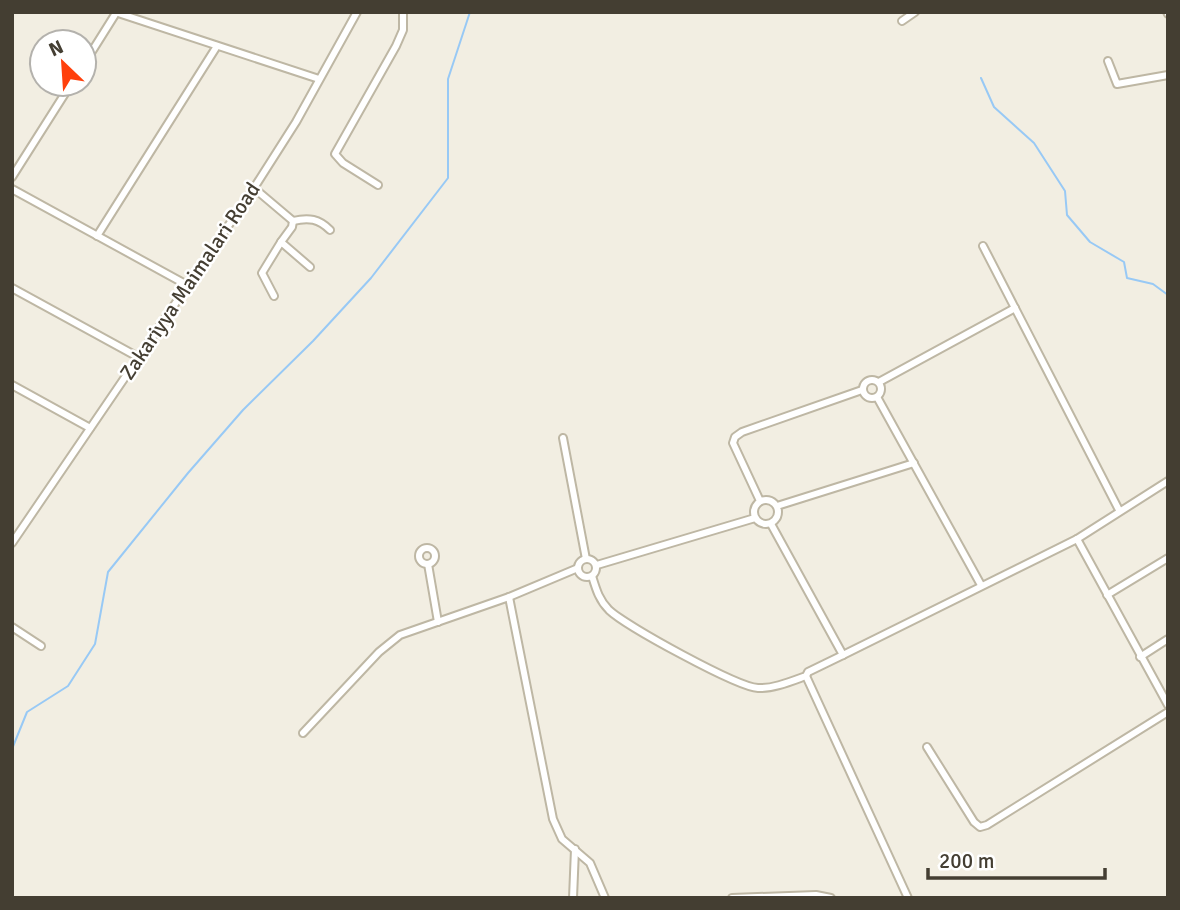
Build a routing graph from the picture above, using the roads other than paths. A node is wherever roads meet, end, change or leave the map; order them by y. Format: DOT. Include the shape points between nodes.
graph roads {
  1 [pos="116,12"];
  2 [pos="357,12"];
  3 [pos="403,12"];
  4 [pos="915,12"];
  5 [pos="902,21"];
  6 [pos="98,41"];
  7 [pos="217,46"];
  8 [pos="1108,61"];
  9 [pos="1168,75"];
  10 [pos="319,79"];
  11 [pos="62,98"];
  12 [pos="12,177"];
  13 [pos="378,185"];
  14 [pos="254,188"];
  15 [pos="12,190"];
  16 [pos="293,221"];
  17 [pos="330,230"];
  18 [pos="97,236"];
  19 [pos="281,242"];
  20 [pos="983,246"];
  21 [pos="310,267"];
  22 [pos="187,285"];
  23 [pos="12,288"];
  24 [pos="274,296"];
  25 [pos="1015,308"];
  26 [pos="138,357"];
  27 [pos="879,382"];
  28 [pos="12,385"];
  29 [pos="862,390"];
  30 [pos="877,397"];
  31 [pos="90,428"];
  32 [pos="563,439"];
  33 [pos="914,463"];
  34 [pos="1168,481"];
  35 [pos="760,501"];
  36 [pos="777,506"];
  37 [pos="1119,510"];
  38 [pos="755,518"];
  39 [pos="771,523"];
  40 [pos="1077,539"];
  41 [pos="12,544"];
  42 [pos="1168,558"];
  43 [pos="586,559"];
  44 [pos="428,564"];
  45 [pos="597,565"];
  46 [pos="578,568"];
  47 [pos="592,576"];
  48 [pos="981,585"];
  49 [pos="1107,595"];
  50 [pos="509,597"];
  51 [pos="438,622"];
  52 [pos="12,627"];
  53 [pos="1168,639"];
  54 [pos="41,646"];
  55 [pos="843,654"];
  56 [pos="1140,657"];
  57 [pos="806,676"];
  58 [pos="1168,705"];
  59 [pos="1168,712"];
  60 [pos="303,733"];
  61 [pos="927,747"];
  62 [pos="575,849"];
  63 [pos="573,898"];
  64 [pos="605,898"];
  65 [pos="732,898"];
  66 [pos="831,898"];
  67 [pos="908,898"];
  1 -- 6 [label="street"];
  1 -- 7 [label="street"];
  2 -- 10 [label="street, Zakariyya Maimalari Road"];
  3 -- 13 [label="street" via="396,46 335,154"];
  4 -- 5 [label="street"];
  7 -- 10 [label="street"];
  7 -- 18 [label="street"];
  8 -- 9 [label="street" via="1117,84"];
  10 -- 14 [label="street, Zakariyya Maimalari Road"];
  11 -- 12 [label="street"];
  14 -- 16 [label="street"];
  14 -- 22 [label="street, Zakariyya Maimalari Road"];
  15 -- 18 [label="street"];
  16 -- 17 [label="street" via="311,218"];
  16 -- 19 [label="street"];
  18 -- 22 [label="street"];
  19 -- 21 [label="street"];
  19 -- 24 [label="street" via="262,272"];
  20 -- 25 [label="street"];
  22 -- 26 [label="street, Zakariyya Maimalari Road"];
  23 -- 26 [label="street"];
  25 -- 27 [label="street"];
  25 -- 37 [label="street"];
  26 -- 31 [label="street, Zakariyya Maimalari Road"];
  27 -- 29 [label="street" via="867,380"];
  27 -- 30 [label="street" via="882,387"];
  28 -- 31 [label="street"];
  29 -- 30 [label="street" via="865,396"];
  29 -- 35 [label="street" via="735,437 733,443"];
  30 -- 33 [label="street"];
  31 -- 41 [label="street, Zakariyya Maimalari Road"];
  32 -- 43 [label="street"];
  33 -- 36 [label="street"];
  33 -- 48 [label="street"];
  34 -- 37 [label="street"];
  35 -- 36 [label="street"];
  35 -- 38 [label="street"];
  36 -- 39 [label="street" via="778,516"];
  37 -- 40 [label="street"];
  38 -- 39 [label="street" via="762,524"];
  38 -- 45 [label="street"];
  39 -- 55 [label="street"];
  40 -- 48 [label="street"];
  40 -- 49 [label="street"];
  42 -- 49 [label="street"];
  43 -- 45 [label="street"];
  43 -- 46 [label="street"];
  44 -- 51 [label="street"];
  45 -- 47 [label="street"];
  46 -- 47 [label="street" via="584,577"];
  46 -- 50 [label="street"];
  47 -- 57 [label="street" via="608,609 731,678 758,688"];
  48 -- 55 [label="street"];
  49 -- 56 [label="street"];
  50 -- 51 [label="street"];
  50 -- 62 [label="street" via="553,818 562,839"];
  51 -- 60 [label="street" via="390,641"];
  52 -- 54 [label="street"];
  53 -- 56 [label="street"];
  55 -- 57 [label="street"];
  56 -- 58 [label="street"];
  57 -- 67 [label="street"];
  59 -- 61 [label="street" via="980,827"];
  62 -- 63 [label="street"];
  62 -- 64 [label="street" via="590,863"];
  65 -- 66 [label="street"];
}
